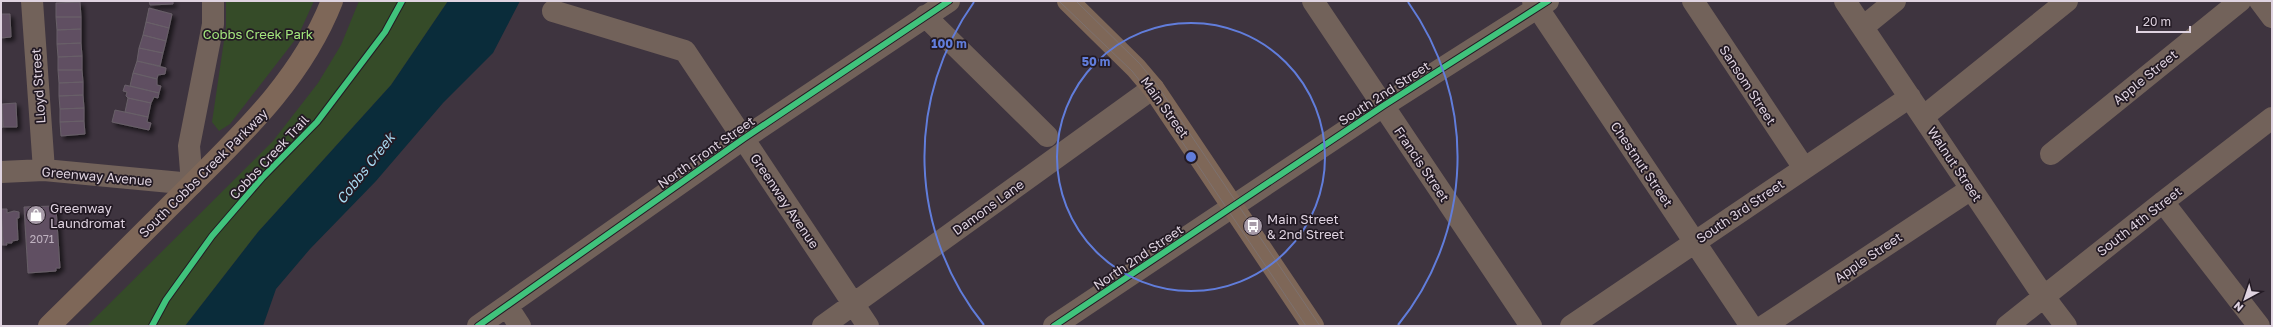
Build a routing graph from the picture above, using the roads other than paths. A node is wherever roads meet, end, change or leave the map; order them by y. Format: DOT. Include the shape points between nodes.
graph roads {
  1 [pos="32,1"];
  2 [pos="213,1"];
  3 [pos="332,1"];
  4 [pos="949,1"];
  5 [pos="1068,1"];
  6 [pos="1312,1"];
  7 [pos="1693,1"];
  8 [pos="1845,1"];
  9 [pos="1895,1"];
  10 [pos="2067,1"];
  11 [pos="2240,1"];
  12 [pos="2260,1"];
  13 [pos="1540,3"];
  14 [pos="553,11"];
  15 [pos="925,16"];
  16 [pos="2272,17"];
  17 [pos="1863,27"];
  18 [pos="1153,88"];
  19 [pos="1910,97"];
  20 [pos="1383,106"];
  21 [pos="1923,117"];
  22 [pos="2272,118"];
  23 [pos="1047,136"];
  24 [pos="743,139"];
  25 [pos="2051,154"];
  26 [pos="1804,168"];
  27 [pos="44,170"];
  28 [pos="1,172"];
  29 [pos="192,184"];
  30 [pos="1971,189"];
  31 [pos="2163,202"];
  32 [pos="1234,206"];
  33 [pos="1694,242"];
  34 [pos="2044,297"];
  35 [pos="854,305"];
  36 [pos="507,306"];
  37 [pos="49,326"];
  38 [pos="478,326"];
  39 [pos="520,326"];
  40 [pos="823,326"];
  41 [pos="868,326"];
  42 [pos="1054,326"];
  43 [pos="1313,326"];
  44 [pos="1532,326"];
  45 [pos="1571,326"];
  46 [pos="1751,326"];
  47 [pos="1764,326"];
  48 [pos="2007,326"];
  49 [pos="2066,326"];
  50 [pos="2259,326"];
  1 -- 27 [label="street, Lloyd Street"];
  2 -- 29 [label="street" via="213,24 189,146"];
  3 -- 29 [label="main road, South Cobbs Creek Parkway" via="313,43 286,85 269,106"];
  4 -- 15 [label="street, North Front Street"];
  5 -- 18 [label="main road, Main Street"];
  6 -- 20 [label="street, Francis Street"];
  7 -- 26 [label="street, Sansom Street"];
  8 -- 17 [label="street, Walnut Street"];
  9 -- 17 [label="street"];
  10 -- 21 [label="street"];
  11 -- 25 [label="street, Apple Street"];
  12 -- 16 [label="street"];
  13 -- 20 [label="street, South 2nd Street"];
  13 -- 33 [label="street, Chestnut Street"];
  14 -- 24 [label="street, Greenway Avenue" via="685,51"];
  15 -- 23 [label="street"];
  15 -- 24 [label="street, North Front Street"];
  17 -- 19 [label="street, Walnut Street"];
  18 -- 32 [label="main road, Main Street"];
  18 -- 35 [label="street, Damons Lane"];
  19 -- 21 [label="street, Walnut Street"];
  19 -- 26 [label="street, South 3rd Street"];
  20 -- 32 [label="street, South 2nd Street"];
  20 -- 44 [label="street, Francis Street"];
  21 -- 30 [label="street, Walnut Street"];
  22 -- 31 [label="street, South 4th Street"];
  24 -- 35 [label="street, Greenway Avenue"];
  24 -- 36 [label="street, North Front Street"];
  26 -- 33 [label="street, South 3rd Street"];
  27 -- 28 [label="street, Greenway Avenue"];
  27 -- 29 [label="street, Greenway Avenue"];
  29 -- 37 [label="main road, South Cobbs Creek Parkway"];
  30 -- 34 [label="street, Walnut Street"];
  30 -- 47 [label="street, Apple Street"];
  31 -- 34 [label="street, South 4th Street"];
  31 -- 50 [label="street"];
  32 -- 42 [label="street, North 2nd Street"];
  32 -- 43 [label="main road, Main Street"];
  33 -- 45 [label="street, South 3rd Street"];
  33 -- 46 [label="street, Chestnut Street"];
  34 -- 48 [label="street, South 4th Street"];
  34 -- 49 [label="street, Walnut Street"];
  35 -- 40 [label="street, Damons Lane"];
  35 -- 41 [label="street, Greenway Avenue"];
  36 -- 38 [label="street, North Front Street"];
  36 -- 39 [label="street"];
}
